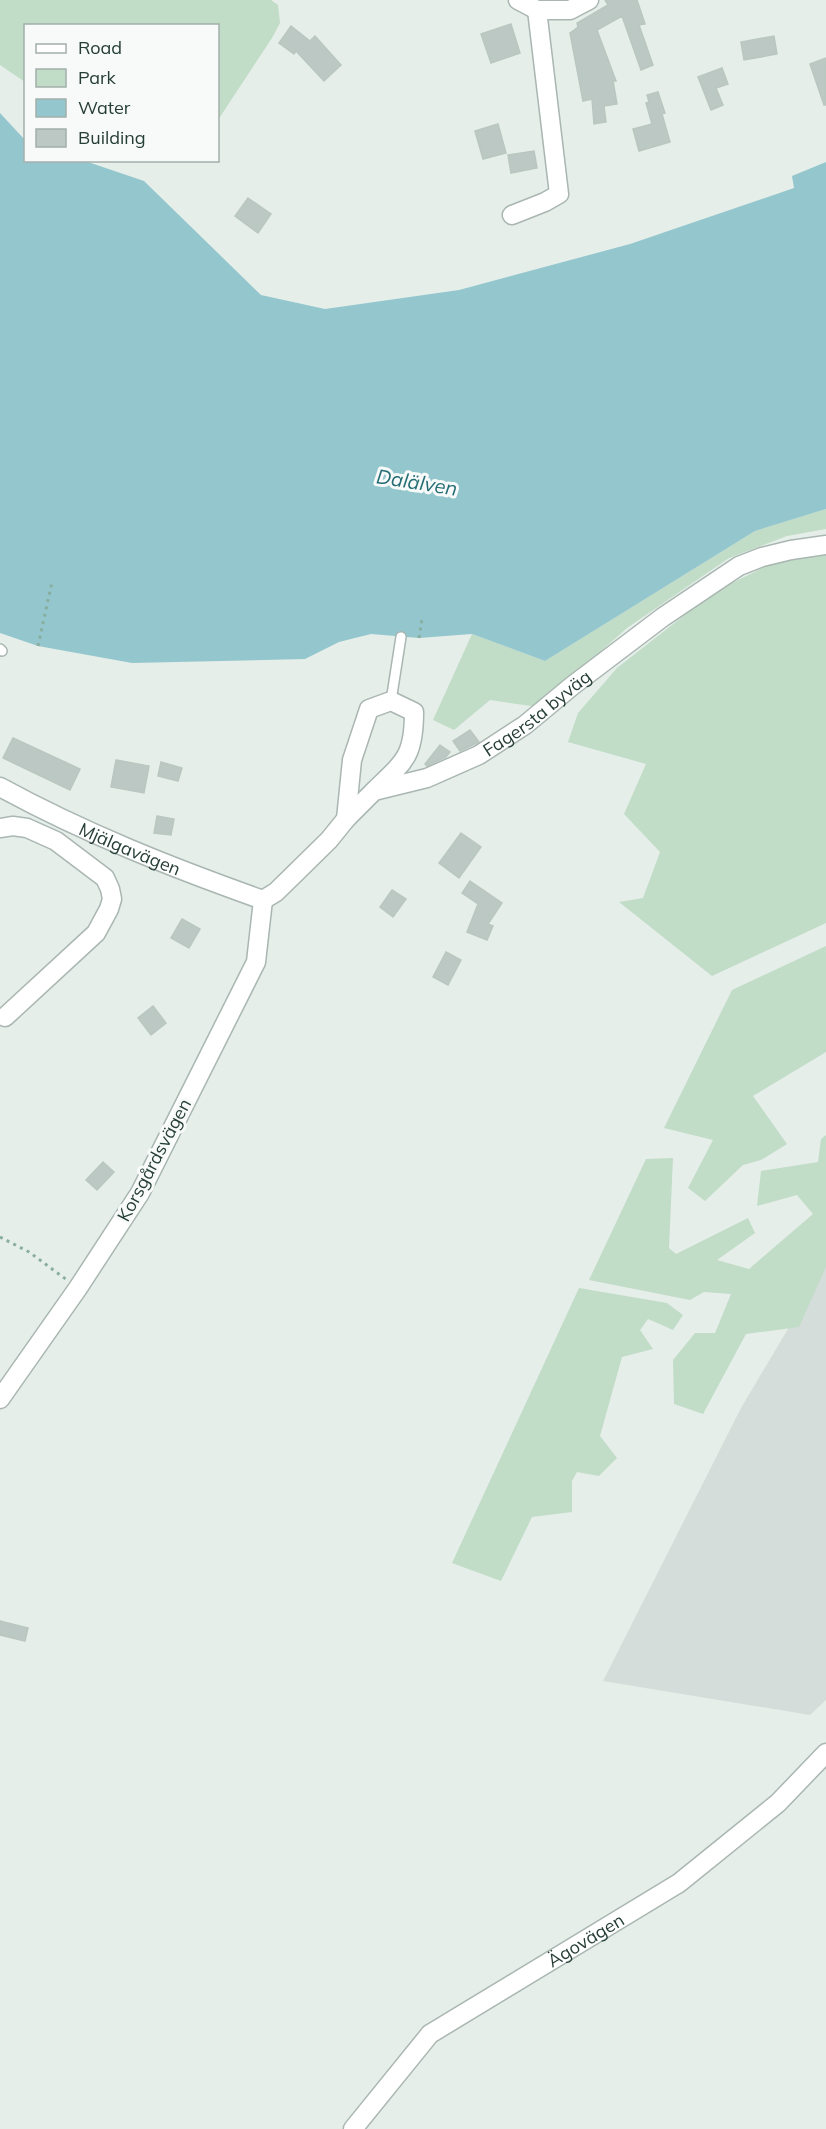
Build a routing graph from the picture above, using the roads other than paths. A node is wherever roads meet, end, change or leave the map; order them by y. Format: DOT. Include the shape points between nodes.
graph roads {
  1 [pos="518,0"];
  2 [pos="589,0"];
  3 [pos="537,10"];
  4 [pos="512,215"];
  5 [pos="826,545"];
  6 [pos="401,637"];
  7 [pos="391,701"];
  8 [pos="0,787"];
  9 [pos="374,791"];
  10 [pos="346,819"];
  11 [pos="0,828"];
  12 [pos="263,900"];
  13 [pos="5,1017"];
  14 [pos="0,1399"];
  15 [pos="826,1753"];
  16 [pos="353,2129"];
  1 -- 3 [label="street"];
  2 -- 3 [label="street" via="570,10"];
  3 -- 4 [label="street" via="559,194"];
  5 -- 9 [label="street, Fagersta byväg" via="762,557 739,566 663,617 479,755 427,778"];
  6 -- 7 [label="lane"];
  7 -- 9 [label="street" via="414,712 414,737 404,762"];
  7 -- 10 [label="street" via="369,709 352,760"];
  8 -- 12 [label="street, Mjälgavägen" via="172,867"];
  9 -- 10 [label="street"];
  10 -- 12 [label="street" via="276,892"];
  11 -- 13 [label="street" via="27,828 56,841 105,878 112,899 96,933"];
  12 -- 14 [label="street, Korsgårdsvägen" via="256,962 140,1193"];
  15 -- 16 [label="street, Ägovägen" via="778,1803 679,1883 430,2034"];
}
